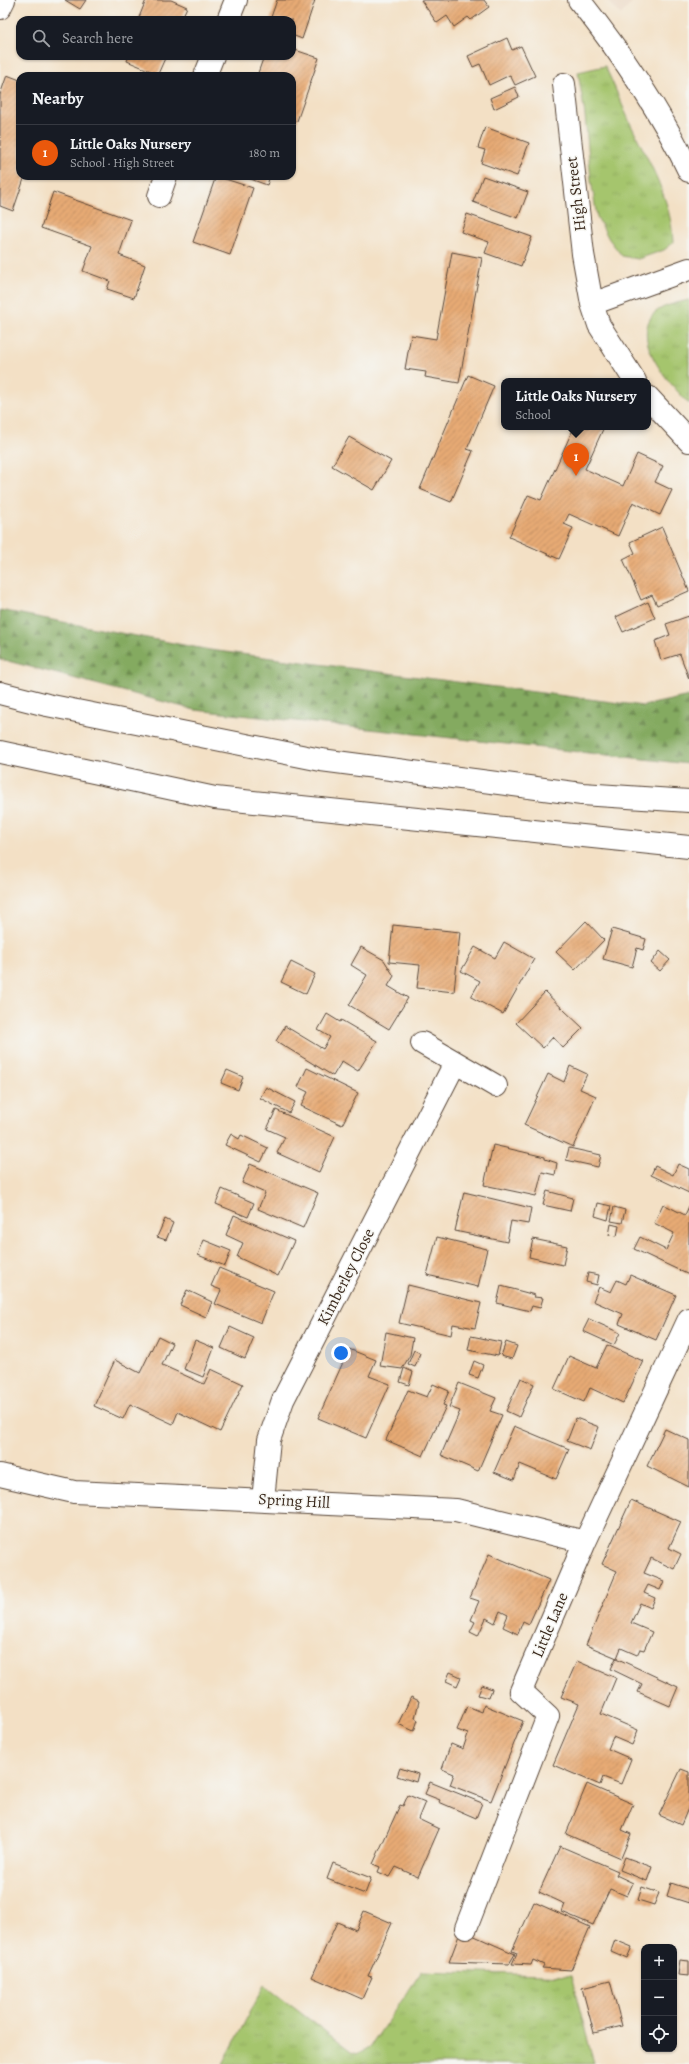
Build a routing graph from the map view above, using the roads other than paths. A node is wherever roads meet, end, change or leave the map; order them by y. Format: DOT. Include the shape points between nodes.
graph roads {
  1 [pos="4,0"];
  2 [pos="236,0"];
  3 [pos="579,0"];
  4 [pos="0,8"];
  5 [pos="230,16"];
  6 [pos="211,60"];
  7 [pos="207,72"];
  8 [pos="564,84"];
  9 [pos="689,171"];
  10 [pos="689,269"];
  11 [pos="592,304"];
  12 [pos="633,378"];
  13 [pos="651,400"];
  14 [pos="689,441"];
  15 [pos="0,693"];
  16 [pos="0,752"];
  17 [pos="689,801"];
  18 [pos="689,847"];
  19 [pos="422,1043"];
  20 [pos="456,1062"];
  21 [pos="496,1086"];
  22 [pos="689,1319"];
  23 [pos="0,1475"];
  24 [pos="263,1500"];
  25 [pos="585,1542"];
  26 [pos="466,1928"];
  1 -- 4 [label="main road"];
  2 -- 5 [label="main road"];
  3 -- 9 [label="main road" via="614,44 672,136"];
  6 -- 7 [label="main road"];
  8 -- 11 [label="main road, High Street" via="583,254"];
  10 -- 11 [label="main road"];
  11 -- 12 [label="main road, High Street" via="599,325"];
  13 -- 14 [label="main road"];
  15 -- 17 [label="main road" via="47,705 321,760 582,794"];
  16 -- 18 [label="main road" via="215,798"];
  19 -- 20 [label="main road"];
  20 -- 21 [label="main road"];
  20 -- 24 [label="main road, Kimberley Close" via="283,1400 269,1440"];
  22 -- 25 [label="main road, Little Lane"];
  23 -- 24 [label="main road, Spring Hill" via="74,1492"];
  24 -- 25 [label="main road, Spring Hill" via="456,1510"];
  25 -- 26 [label="main road, Little Lane" via="522,1691 548,1716"];
}
